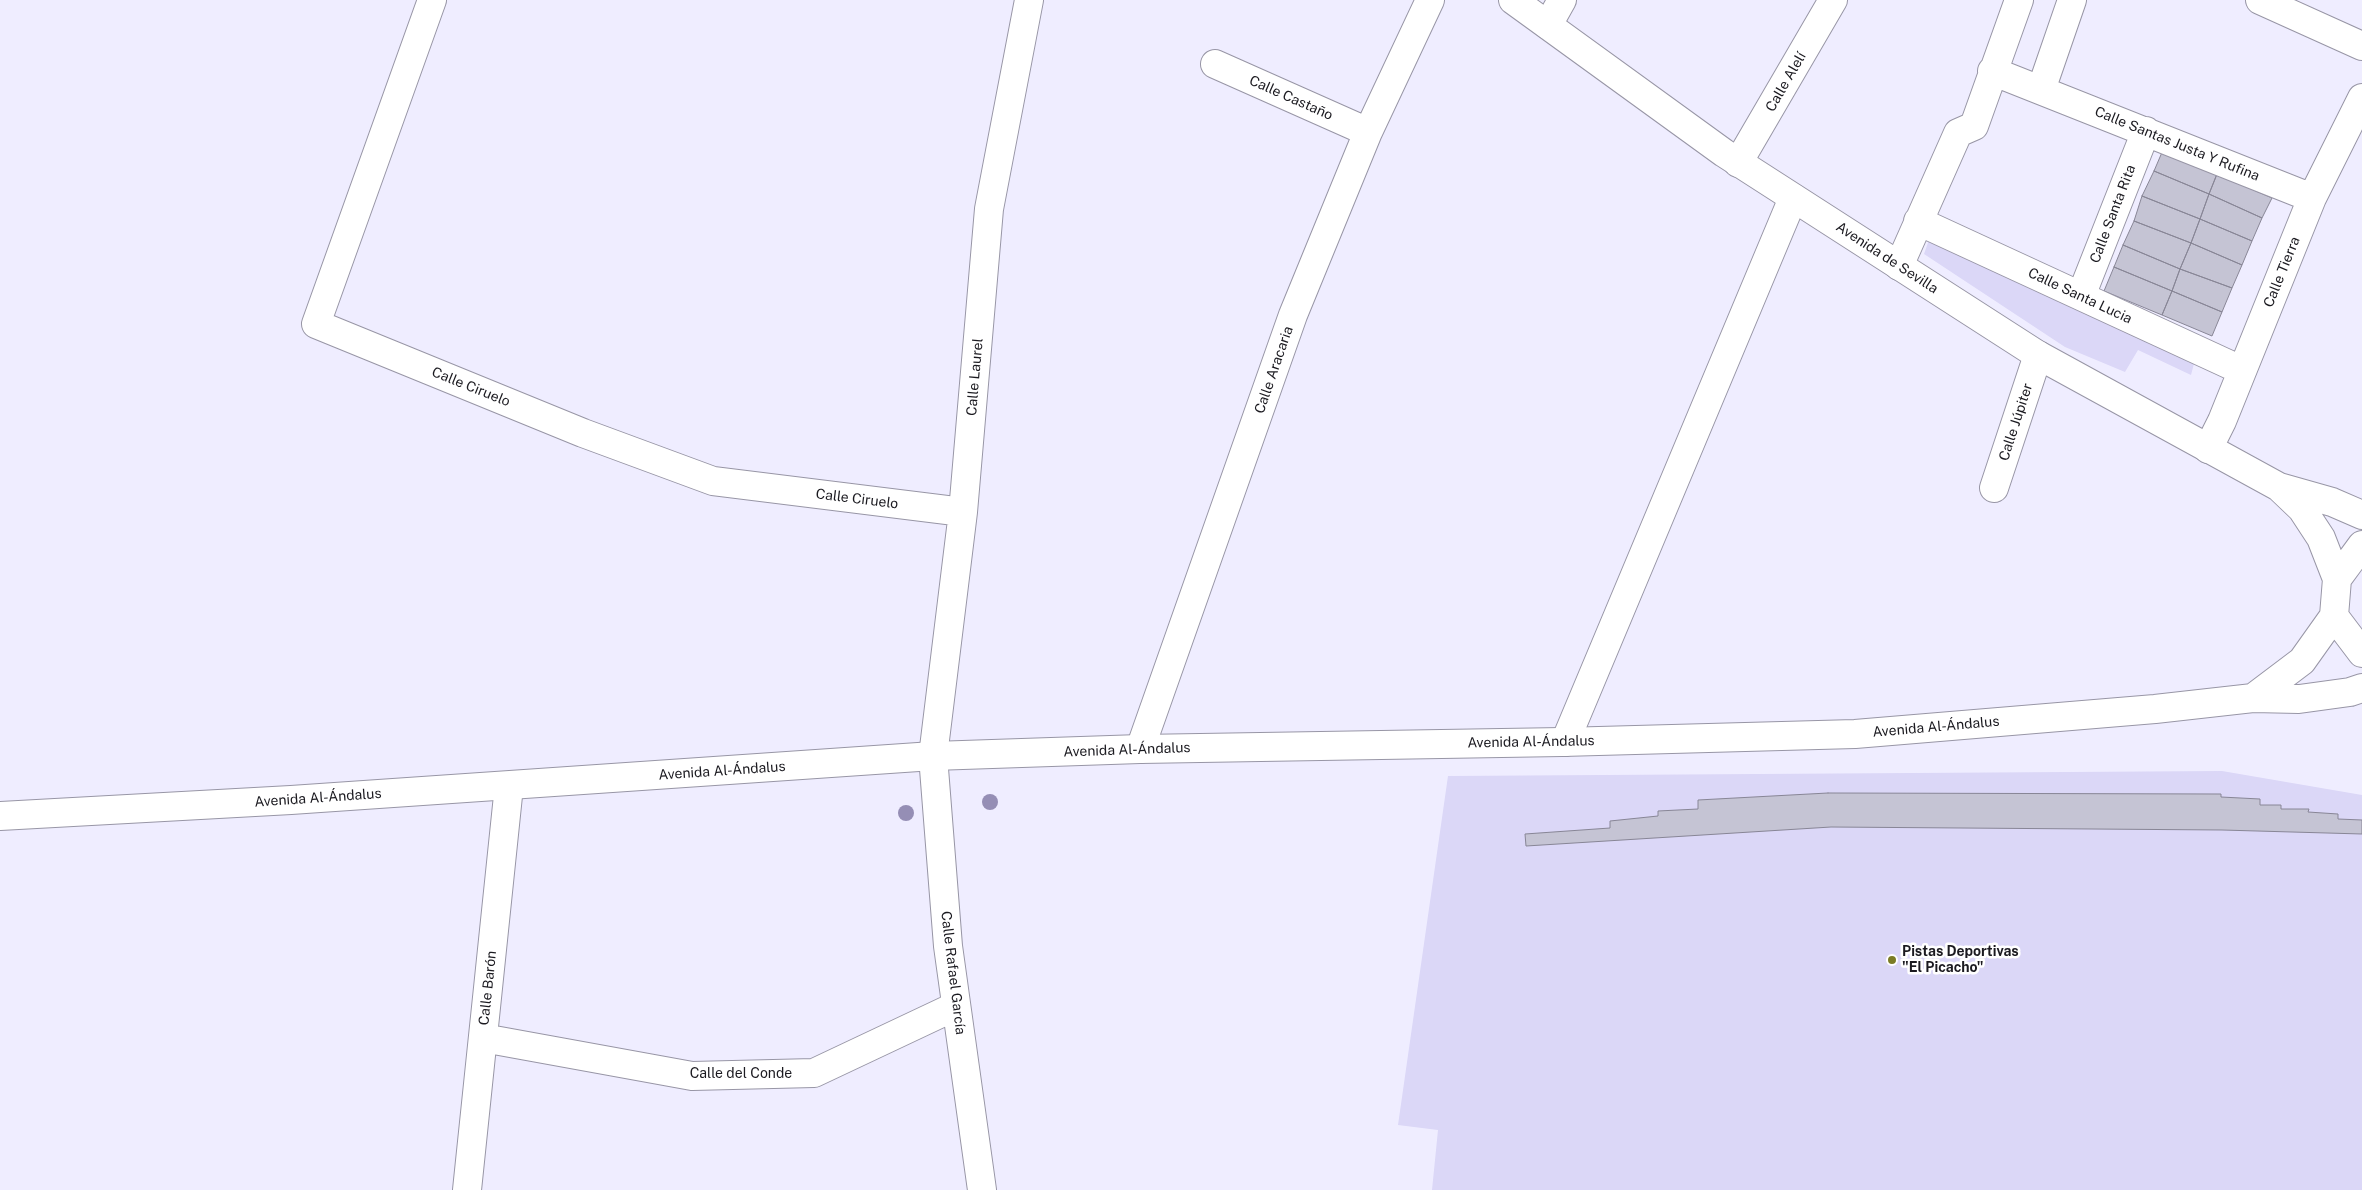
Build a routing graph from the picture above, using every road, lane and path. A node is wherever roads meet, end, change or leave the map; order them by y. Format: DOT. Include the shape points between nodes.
graph roads {
  1 [pos="432,0"];
  2 [pos="1029,0"];
  3 [pos="1430,0"];
  4 [pos="1513,0"];
  5 [pos="1562,0"];
  6 [pos="1833,0"];
  7 [pos="2019,0"];
  8 [pos="2072,0"];
  9 [pos="2260,0"];
  10 [pos="1548,25"];
  11 [pos="2362,46"];
  12 [pos="1215,64"];
  13 [pos="1992,71"];
  14 [pos="2041,90"];
  15 [pos="2362,98"];
  16 [pos="1368,132"];
  17 [pos="2146,132"];
  18 [pos="1738,163"];
  19 [pos="1793,198"];
  20 [pos="2312,198"];
  21 [pos="1918,221"];
  22 [pos="1899,266"];
  23 [pos="2081,296"];
  24 [pos="2038,355"];
  25 [pos="2241,370"];
  26 [pos="2208,449"];
  27 [pos="2278,487"];
  28 [pos="1994,488"];
  29 [pos="963,512"];
  30 [pos="2362,515"];
  31 [pos="2362,545"];
  32 [pos="2337,579"];
  33 [pos="2334,616"];
  34 [pos="2362,653"];
  35 [pos="2362,688"];
  36 [pos="2253,698"];
  37 [pos="1565,742"];
  38 [pos="1140,749"];
  39 [pos="933,756"];
  40 [pos="509,786"];
  41 [pos="0,816"];
  42 [pos="956,1006"];
  43 [pos="483,1038"];
  44 [pos="467,1190"];
  45 [pos="982,1190"];
  1 -- 29 [label="street, Calle Ciruelo" via="316,324 583,433 713,481"];
  2 -- 29 [label="street, Calle Laurel" via="989,209"];
  3 -- 16 [label="street, Calle Aracaria"];
  4 -- 10 [label="street, Avenida de Sevilla"];
  5 -- 10 [label="street"];
  6 -- 18 [label="street, Calle Alelí"];
  7 -- 13 [label="street"];
  8 -- 14 [label="street"];
  9 -- 11 [label="street"];
  10 -- 18 [label="street, Avenida de Sevilla"];
  12 -- 16 [label="street, Calle Castaño"];
  13 -- 14 [label="street, Calle Santas Justa Y Rufina"];
  13 -- 21 [label="street" via="1974,126 1958,133"];
  14 -- 17 [label="street, Calle Santas Justa Y Rufina"];
  15 -- 20 [label="street, Calle Tierra"];
  16 -- 38 [label="street, Calle Aracaria" via="1294,315"];
  17 -- 20 [label="street, Calle Santas Justa Y Rufina"];
  17 -- 23 [label="street, Calle Santa Rita"];
  18 -- 19 [label="street, Avenida de Sevilla"];
  19 -- 22 [label="street, Avenida de Sevilla"];
  19 -- 37 [label="street"];
  20 -- 25 [label="street, Calle Tierra"];
  21 -- 22 [label="street"];
  21 -- 23 [label="street, Calle Santa Lucia"];
  22 -- 24 [label="street, Avenida de Sevilla"];
  23 -- 25 [label="street, Calle Santa Lucia"];
  24 -- 26 [label="street, Avenida de Sevilla"];
  24 -- 28 [label="street, Calle Júpiter"];
  25 -- 26 [label="street, Calle Tierra"];
  26 -- 27 [label="street, Avenida de Sevilla"];
  27 -- 30 [label="street, Avenida de Sevilla" via="2332,502"];
  27 -- 32 [label="street, Avenida de Sevilla" via="2302,509 2320,538"];
  29 -- 39 [label="street, Calle Laurel"];
  31 -- 32 [label="street"];
  32 -- 33 [label="street"];
  33 -- 34 [label="street"];
  33 -- 36 [label="street" via="2302,661"];
  35 -- 36 [label="street, Avenida Al-Ándalus" via="2299,700"];
  36 -- 37 [label="street, Avenida Al-Ándalus" via="1855,734"];
  37 -- 38 [label="street, Avenida Al-Ándalus"];
  38 -- 39 [label="street, Avenida Al-Ándalus"];
  39 -- 40 [label="street, Avenida Al-Ándalus"];
  39 -- 42 [label="street, Calle Rafael García"];
  40 -- 41 [label="street, Avenida Al-Ándalus"];
  40 -- 43 [label="street, Calle Barón"];
  42 -- 43 [label="street, Calle del Conde" via="814,1073 692,1076"];
  42 -- 45 [label="street, Calle Rafael García"];
  43 -- 44 [label="street, Calle Barón"];
}
